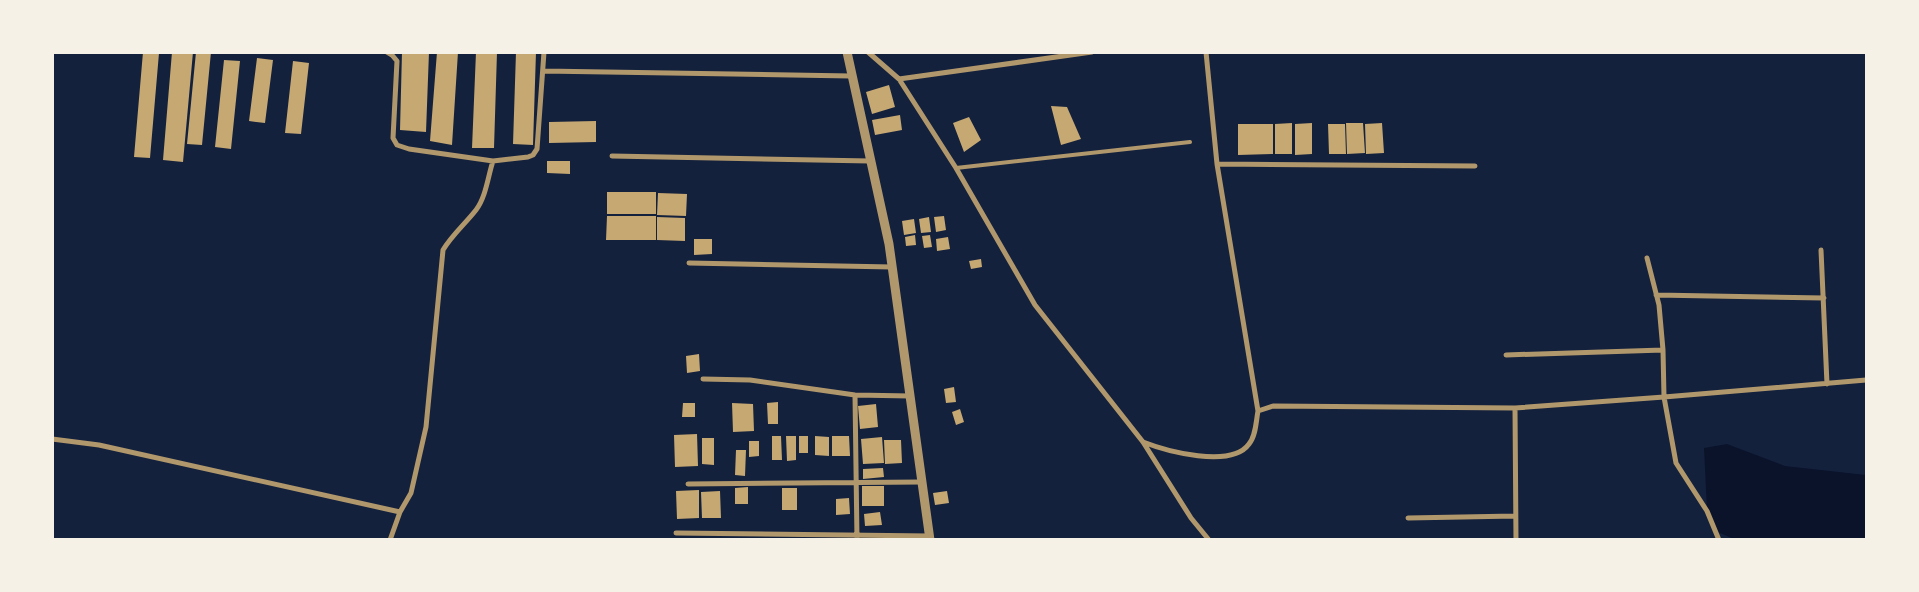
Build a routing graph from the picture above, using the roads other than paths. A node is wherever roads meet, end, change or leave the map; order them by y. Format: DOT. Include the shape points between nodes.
graph roads {
  1 [pos="387,52"];
  2 [pos="544,52"];
  3 [pos="847,52"];
  4 [pos="868,52"];
  5 [pos="1092,52"];
  6 [pos="1206,52"];
  7 [pos="543,71"];
  8 [pos="851,76"];
  9 [pos="900,79"];
  10 [pos="1190,142"];
  11 [pos="612,156"];
  12 [pos="493,161"];
  13 [pos="870,161"];
  14 [pos="1217,164"];
  15 [pos="1475,166"];
  16 [pos="956,168"];
  17 [pos="1821,250"];
  18 [pos="1647,258"];
  19 [pos="689,263"];
  20 [pos="892,267"];
  21 [pos="1656,295"];
  22 [pos="1824,298"];
  23 [pos="1663,350"];
  24 [pos="1506,355"];
  25 [pos="703,379"];
  26 [pos="1866,380"];
  27 [pos="1827,384"];
  28 [pos="855,395"];
  29 [pos="910,396"];
  30 [pos="1664,397"];
  31 [pos="1515,408"];
  32 [pos="1258,411"];
  33 [pos="52,439"];
  34 [pos="1143,442"];
  35 [pos="856,482"];
  36 [pos="922,482"];
  37 [pos="688,484"];
  38 [pos="400,512"];
  39 [pos="1515,516"];
  40 [pos="1408,518"];
  41 [pos="676,533"];
  42 [pos="857,537"];
  43 [pos="929,538"];
  44 [pos="390,540"];
  45 [pos="1209,540"];
  46 [pos="1516,540"];
  47 [pos="1719,540"];
  1 -- 12 [label="street" via="397,61 393,138 397,145 409,150"];
  2 -- 7 [label="street"];
  3 -- 8 [label="street"];
  4 -- 9 [label="street"];
  5 -- 9 [label="street"];
  6 -- 14 [label="street"];
  7 -- 8 [label="street"];
  7 -- 12 [label="street" via="537,149 528,157"];
  8 -- 13 [label="street"];
  9 -- 16 [label="street"];
  10 -- 16 [label="lane"];
  11 -- 13 [label="street"];
  12 -- 38 [label="street" via="482,200 443,250 426,427 411,493"];
  13 -- 20 [label="street"];
  14 -- 15 [label="street"];
  14 -- 32 [label="street"];
  16 -- 34 [label="street" via="1034,305"];
  17 -- 22 [label="street"];
  18 -- 21 [label="street"];
  19 -- 20 [label="street"];
  20 -- 29 [label="street"];
  21 -- 22 [label="street"];
  21 -- 23 [label="street"];
  22 -- 27 [label="street"];
  23 -- 24 [label="street"];
  23 -- 30 [label="street"];
  25 -- 28 [label="street" via="750,380"];
  26 -- 27 [label="street"];
  27 -- 30 [label="street"];
  28 -- 29 [label="street"];
  28 -- 35 [label="street"];
  29 -- 36 [label="street"];
  30 -- 31 [label="street"];
  30 -- 47 [label="street" via="1676,463 1707,510"];
  31 -- 32 [label="street" via="1273,406"];
  31 -- 39 [label="street"];
  32 -- 34 [label="street" via="1249,445 1226,455 1178,454"];
  33 -- 38 [label="street" via="99,445"];
  34 -- 45 [label="street" via="1191,518"];
  35 -- 36 [label="street"];
  35 -- 37 [label="street"];
  35 -- 42 [label="street"];
  36 -- 43 [label="street"];
  38 -- 44 [label="street"];
  39 -- 40 [label="street"];
  39 -- 46 [label="street"];
  41 -- 42 [label="street"];
  42 -- 43 [label="street"];
}
